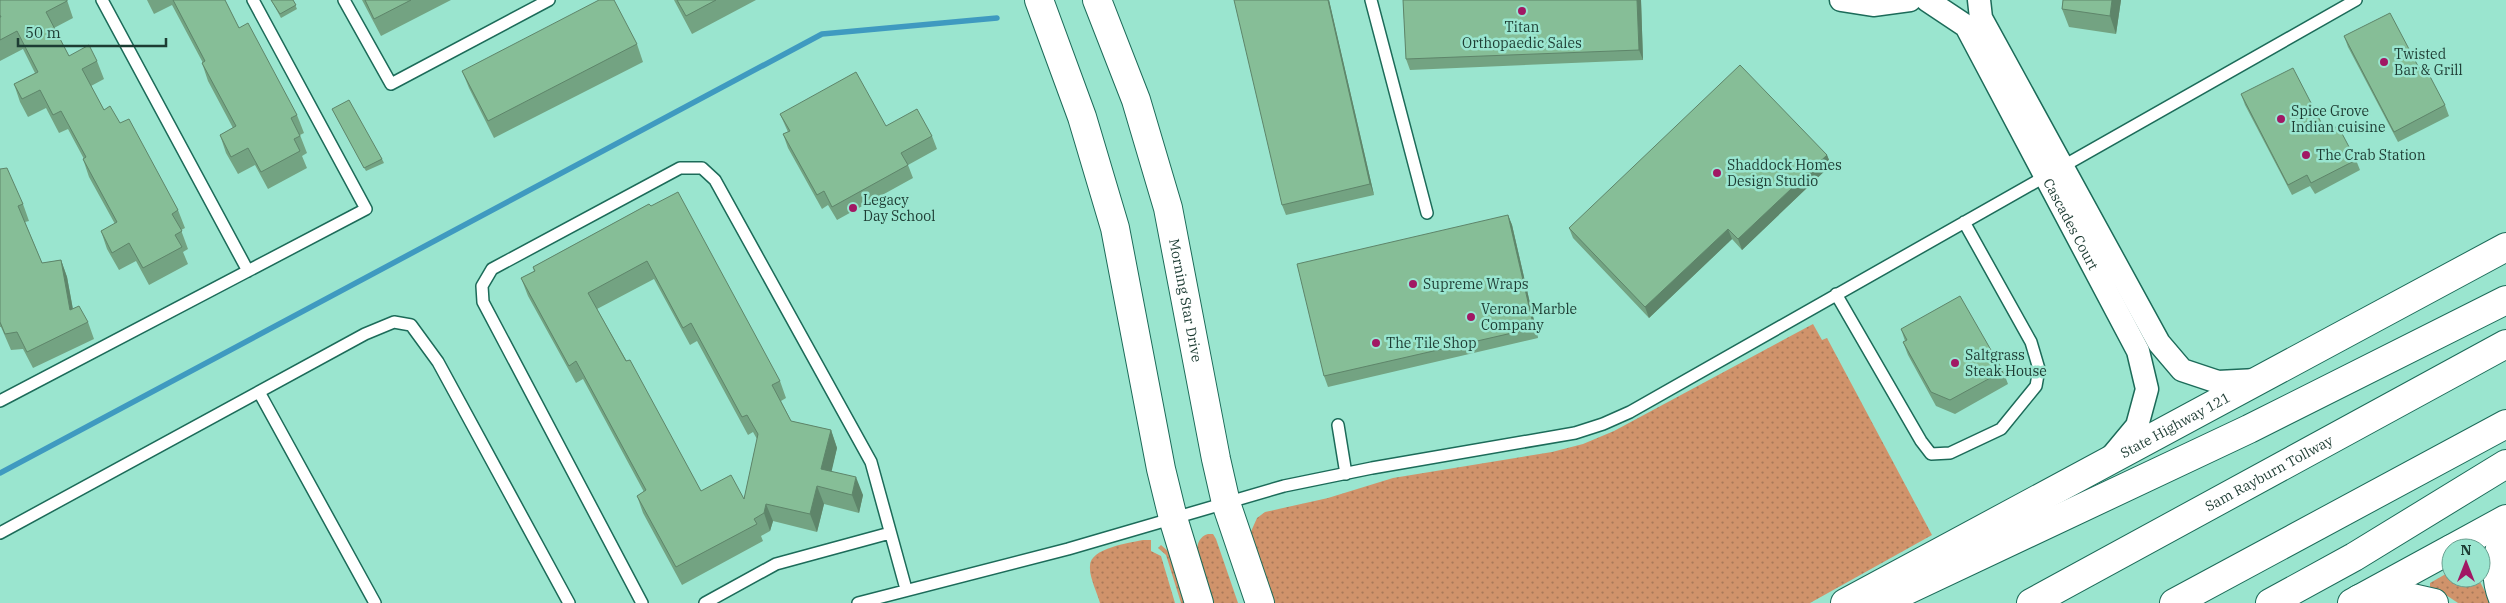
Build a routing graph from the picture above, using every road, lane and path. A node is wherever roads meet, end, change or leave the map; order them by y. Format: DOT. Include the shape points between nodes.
graph roads {
  1 [pos="102,0"];
  2 [pos="253,0"];
  3 [pos="344,0"];
  4 [pos="549,0"];
  5 [pos="1040,0"];
  6 [pos="1097,0"];
  7 [pos="1372,0"];
  8 [pos="1841,0"];
  9 [pos="1910,0"];
  10 [pos="1927,0"];
  11 [pos="1979,0"];
  12 [pos="2356,0"];
  13 [pos="2054,170"];
  14 [pos="1427,212"];
  15 [pos="1964,222"];
  16 [pos="2506,248"];
  17 [pos="248,270"];
  18 [pos="1836,294"];
  19 [pos="2506,300"];
  20 [pos="2506,344"];
  21 [pos="2261,380"];
  22 [pos="259,392"];
  23 [pos="0,401"];
  24 [pos="2506,424"];
  25 [pos="1338,426"];
  26 [pos="2506,464"];
  27 [pos="2106,465"];
  28 [pos="1346,474"];
  29 [pos="1226,503"];
  30 [pos="1173,518"];
  31 [pos="2506,519"];
  32 [pos="0,533"];
  33 [pos="890,533"];
  34 [pos="2506,535"];
  35 [pos="2471,538"];
  36 [pos="2441,554"];
  37 [pos="906,589"];
  38 [pos="2355,601"];
  39 [pos="375,603"];
  40 [pos="569,603"];
  41 [pos="642,603"];
  42 [pos="705,603"];
  43 [pos="858,603"];
  44 [pos="1199,603"];
  45 [pos="1260,603"];
  46 [pos="1845,603"];
  47 [pos="1880,603"];
  48 [pos="2031,603"];
  49 [pos="2174,603"];
  50 [pos="2270,603"];
  51 [pos="2434,603"];
  52 [pos="2505,603"];
  1 -- 17 [label="lane"];
  2 -- 17 [label="lane" via="366,209"];
  3 -- 4 [label="lane" via="390,84"];
  5 -- 30 [label="main road" via="1082,117 1114,228"];
  6 -- 29 [label="main road, Morning Star Drive" via="1136,100 1168,208"];
  7 -- 14 [label="lane"];
  8 -- 9 [label="street" via="1873,5"];
  10 -- 13 [label="street, Cascades Court" via="1966,26"];
  11 -- 13 [label="street, Cascades Court" via="1981,18"];
  12 -- 13 [label="lane"];
  13 -- 15 [label="lane"];
  13 -- 21 [label="street, Cascades Court" via="2159,343 2182,370 2218,382"];
  13 -- 27 [label="street, Cascades Court" via="2138,351 2147,389 2137,426"];
  15 -- 18 [label="lane"];
  15 -- 18 [label="lane" via="2031,342 2039,369 2036,386 2001,429 1950,453 1931,454"];
  16 -- 21 [label="main road, State Highway 121"];
  17 -- 23 [label="lane"];
  18 -- 28 [label="lane" via="1630,412 1603,424 1575,433"];
  19 -- 47 [label="main road" via="2250,429"];
  20 -- 48 [label="main road, Sam Rayburn Tollway"];
  21 -- 27 [label="main road, State Highway 121"];
  22 -- 32 [label="lane"];
  22 -- 39 [label="lane"];
  22 -- 40 [label="lane" via="372,331 394,322 411,325 438,362"];
  24 -- 49 [label="main road"];
  25 -- 28 [label="lane"];
  26 -- 50 [label="main road" via="2354,557"];
  27 -- 46 [label="main road, State Highway 121"];
  28 -- 29 [label="lane" via="1284,486"];
  29 -- 30 [label="lane"];
  29 -- 45 [label="main road, Morning Star Drive"];
  30 -- 37 [label="lane" via="1068,549"];
  30 -- 44 [label="main road"];
  31 -- 35 [label="main road"];
  33 -- 37 [label="lane"];
  33 -- 41 [label="lane" via="871,462 715,180 702,168 680,168 492,269 482,286 483,302"];
  33 -- 42 [label="lane" via="776,564"];
  34 -- 52 [label="main road" via="2501,542 2496,574"];
  36 -- 38 [label="main road"];
  37 -- 43 [label="lane"];
  38 -- 51 [label="main road" via="2412,598"];
}
